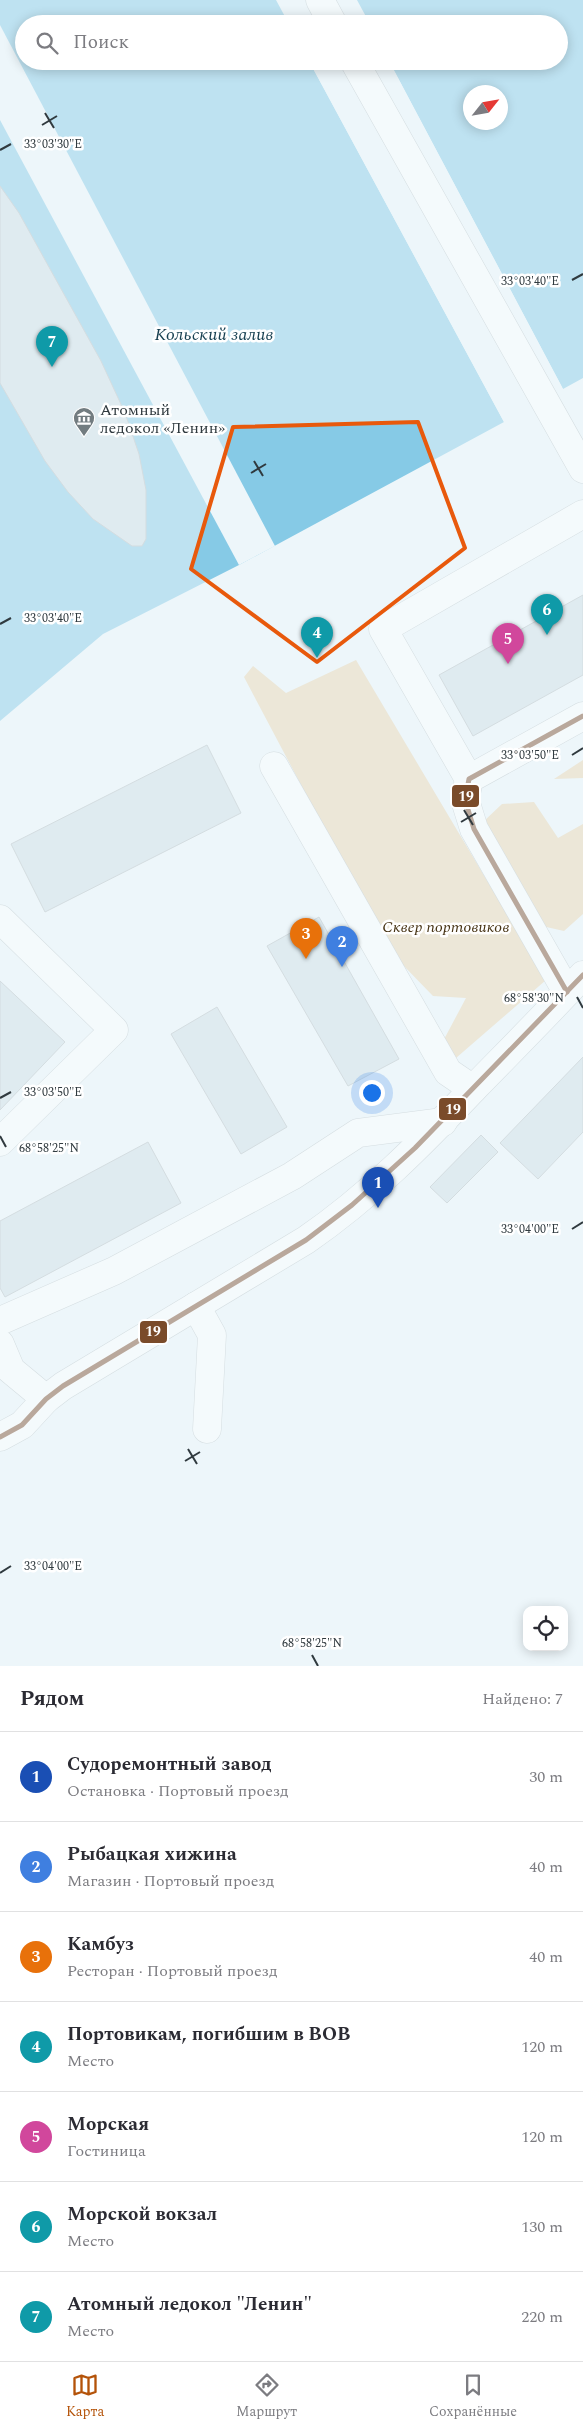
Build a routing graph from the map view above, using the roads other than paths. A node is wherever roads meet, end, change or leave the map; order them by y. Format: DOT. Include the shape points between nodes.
graph roads {
  1 [pos="320,0"];
  2 [pos="328,15"];
  3 [pos="359,70"];
  4 [pos="583,470"];
  5 [pos="583,514"];
  6 [pos="583,716"];
  7 [pos="274,766"];
  8 [pos="469,779"];
  9 [pos="0,919"];
  10 [pos="575,983"];
  11 [pos="473,1089"];
  12 [pos="443,1122"];
  13 [pos="0,1142"];
  14 [pos="196,1306"];
  15 [pos="0,1321"];
  16 [pos="0,1344"];
  17 [pos="46,1400"];
  18 [pos="207,1429"];
  19 [pos="0,1437"];
  1 -- 2 [label="street"];
  3 -- 4 [label="street"];
  5 -- 8 [label="street" via="382,629"];
  6 -- 8 [label="street"];
  7 -- 11 [label="street" via="448,1072"];
  8 -- 10 [label="street" via="466,800 474,829"];
  9 -- 13 [label="street" via="114,1030"];
  10 -- 11 [label="street"];
  11 -- 12 [label="street"];
  12 -- 14 [label="street" via="343,1214"];
  12 -- 15 [label="street" via="358,1133 292,1176 114,1271"];
  14 -- 17 [label="street"];
  14 -- 18 [label="street" via="212,1335"];
  16 -- 17 [label="street" via="11,1370"];
  17 -- 19 [label="street" via="22,1425"];
}
